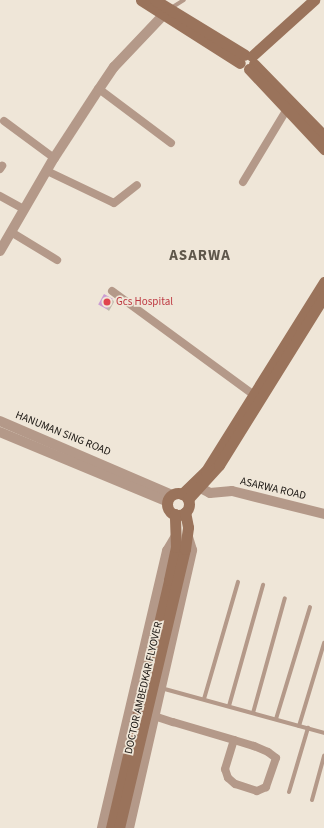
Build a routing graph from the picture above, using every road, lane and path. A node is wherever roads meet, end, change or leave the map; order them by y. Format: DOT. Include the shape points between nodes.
graph roads {
  1 [pos="140,0"];
  2 [pos="155,0"];
  3 [pos="184,0"];
  4 [pos="314,0"];
  5 [pos="166,12"];
  6 [pos="248,62"];
  7 [pos="99,89"];
  8 [pos="287,110"];
  9 [pos="4,121"];
  10 [pos="324,136"];
  11 [pos="171,143"];
  12 [pos="324,149"];
  13 [pos="54,158"];
  14 [pos="47,171"];
  15 [pos="243,182"];
  16 [pos="137,185"];
  17 [pos="0,196"];
  18 [pos="23,209"];
  19 [pos="11,232"];
  20 [pos="0,251"];
  21 [pos="57,260"];
  22 [pos="324,282"];
  23 [pos="112,292"];
  24 [pos="324,296"];
  25 [pos="255,396"];
  26 [pos="0,421"];
  27 [pos="0,432"];
  28 [pos="70,455"];
  29 [pos="199,484"];
  30 [pos="178,498"];
  31 [pos="180,513"];
  32 [pos="324,514"];
  33 [pos="188,537"];
  34 [pos="179,544"];
  35 [pos="238,582"];
  36 [pos="264,585"];
  37 [pos="285,598"];
  38 [pos="310,607"];
  39 [pos="324,643"];
  40 [pos="161,688"];
  41 [pos="204,700"];
  42 [pos="228,706"];
  43 [pos="253,713"];
  44 [pos="154,716"];
  45 [pos="276,720"];
  46 [pos="299,726"];
  47 [pos="308,728"];
  48 [pos="324,733"];
  49 [pos="234,740"];
  50 [pos="324,756"];
  51 [pos="289,792"];
  52 [pos="312,800"];
  53 [pos="102,828"];
  54 [pos="111,828"];
  55 [pos="119,828"];
  56 [pos="129,828"];
  1 -- 5 [label="main road"];
  2 -- 5 [label="main road"];
  3 -- 5 [label="lane"];
  4 -- 6 [label="main road"];
  5 -- 6 [label="main road"];
  5 -- 7 [label="street" via="114,67"];
  6 -- 8 [label="main road"];
  6 -- 10 [label="main road"];
  7 -- 11 [label="street"];
  7 -- 13 [label="street"];
  8 -- 12 [label="main road"];
  8 -- 15 [label="street"];
  9 -- 13 [label="street"];
  13 -- 14 [label="street"];
  14 -- 16 [label="street" via="114,202"];
  14 -- 18 [label="street"];
  17 -- 18 [label="street"];
  18 -- 19 [label="street"];
  19 -- 20 [label="street"];
  19 -- 21 [label="street"];
  22 -- 25 [label="main road"];
  23 -- 25 [label="street"];
  24 -- 25 [label="main road"];
  25 -- 29 [label="main road" via="219,465"];
  26 -- 28 [label="street, HANUMAN SING ROAD"];
  27 -- 28 [label="street"];
  28 -- 30 [label="street"];
  28 -- 30 [label="street, HANUMAN SING ROAD" via="116,469"];
  29 -- 30 [label="main road"];
  29 -- 32 [label="street, ASARWA ROAD" via="216,492 232,492"];
  30 -- 31 [label="main road" via="189,506"];
  30 -- 31 [label="main road" via="169,508"];
  31 -- 33 [label="main road"];
  31 -- 34 [label="main road"];
  33 -- 34 [label="main road"];
  33 -- 40 [label="street" via="192,550"];
  34 -- 53 [label="street" via="168,550"];
  34 -- 54 [label="main road, DOCTOR AMBEDKAR FLYOVER"];
  34 -- 55 [label="main road, DOCTOR AMBEDKAR FLYOVER"];
  35 -- 41 [label="lane"];
  36 -- 42 [label="lane"];
  37 -- 43 [label="lane"];
  38 -- 45 [label="lane"];
  39 -- 46 [label="lane"];
  40 -- 41 [label="lane"];
  40 -- 44 [label="street"];
  41 -- 42 [label="lane"];
  42 -- 43 [label="lane"];
  43 -- 45 [label="lane"];
  44 -- 49 [label="street"];
  44 -- 56 [label="street"];
  45 -- 46 [label="lane"];
  46 -- 47 [label="lane"];
  47 -- 48 [label="lane"];
  47 -- 51 [label="lane"];
  49 -- 49 [label="street" via="268,752 276,758 266,786 257,791 235,784 228,778 225,769"];
  50 -- 52 [label="lane"];
}
